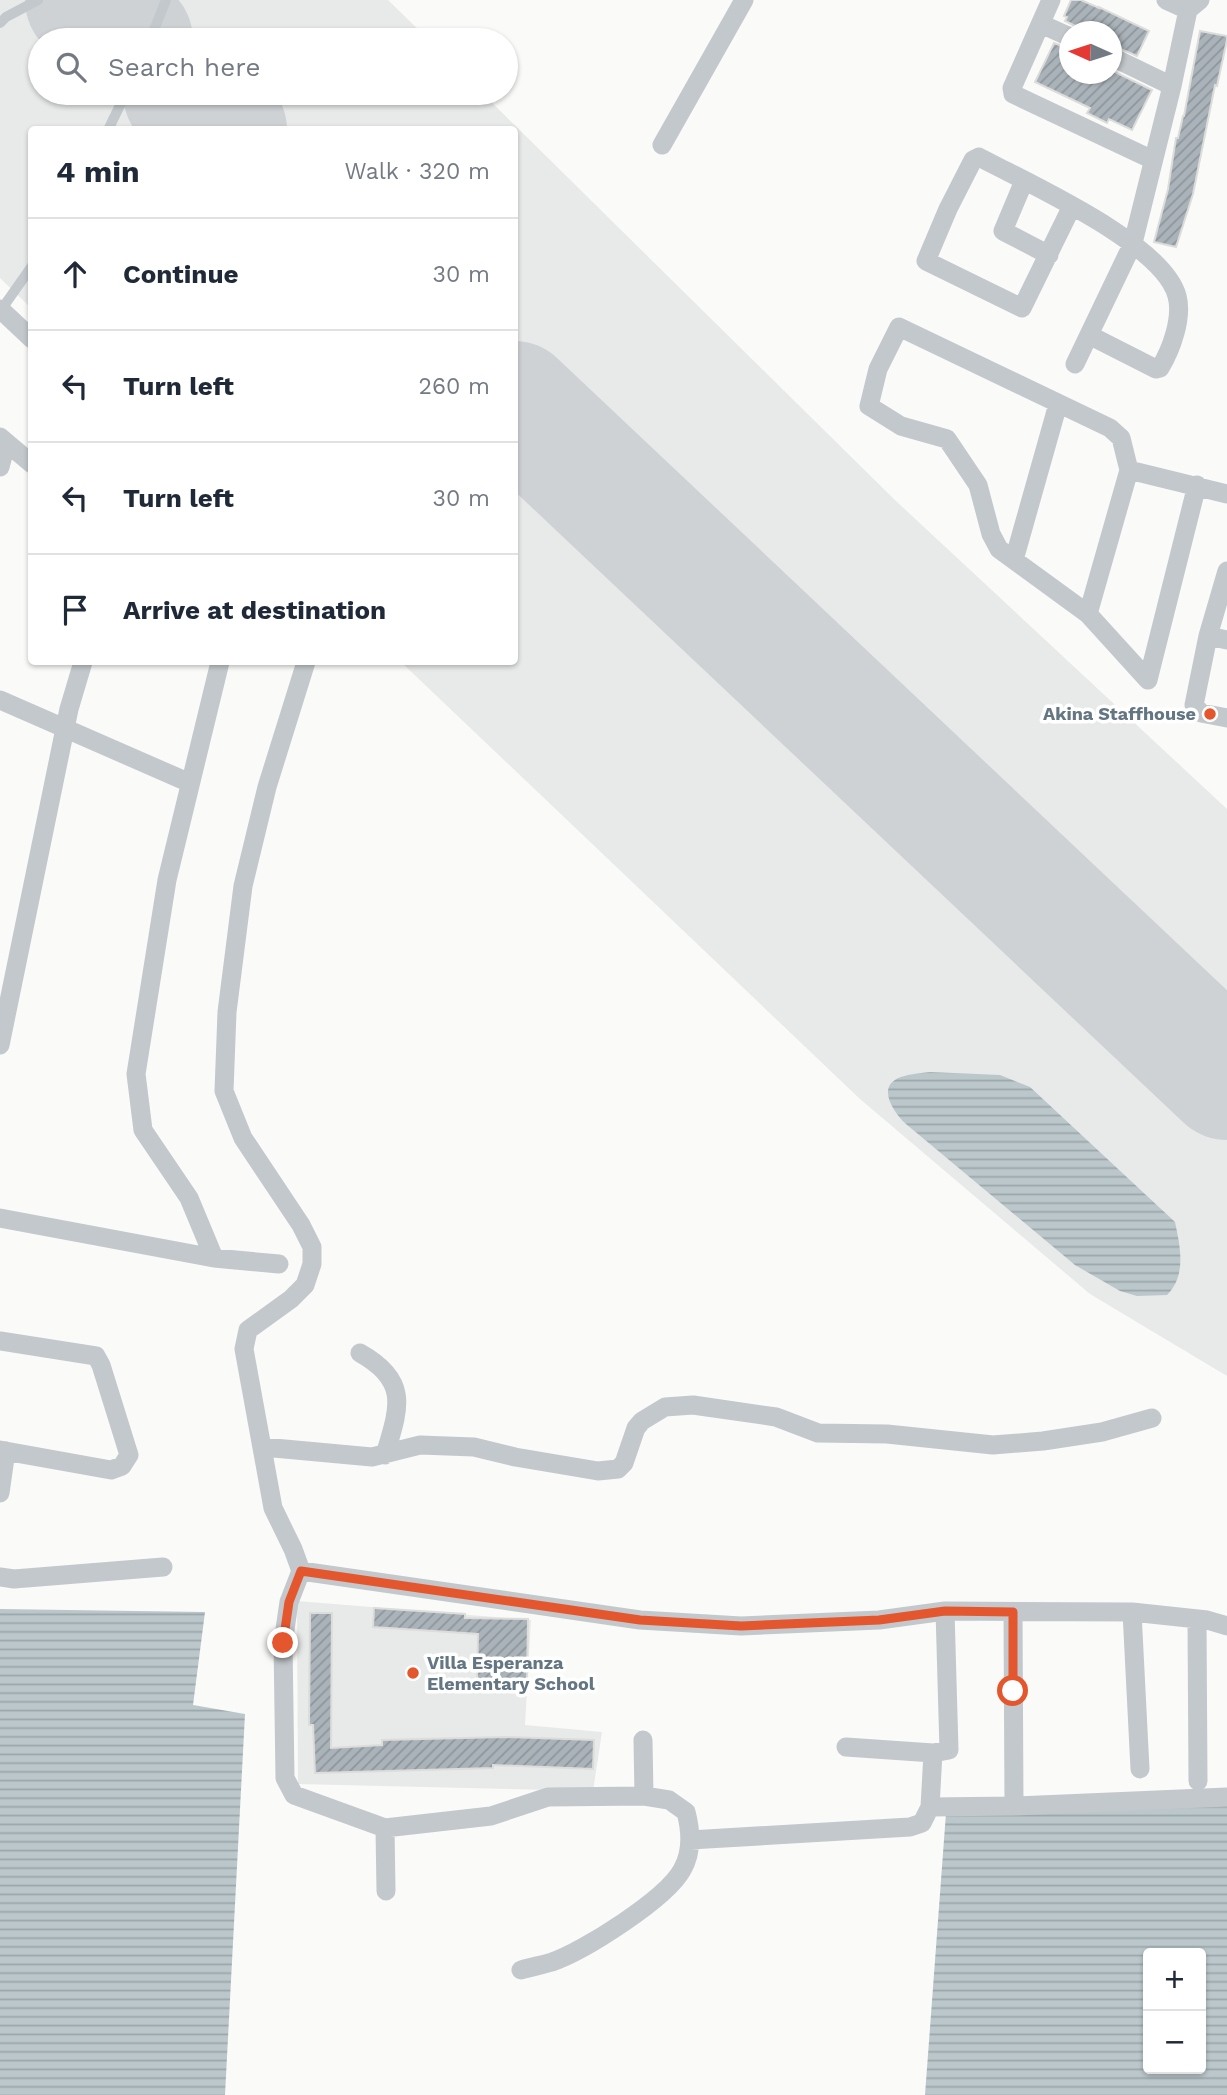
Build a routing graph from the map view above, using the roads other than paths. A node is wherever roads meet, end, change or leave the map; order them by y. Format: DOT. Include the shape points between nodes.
graph roads {
  1 [pos="38,0"];
  2 [pos="166,0"];
  3 [pos="744,0"];
  4 [pos="1051,0"];
  5 [pos="1166,0"];
  6 [pos="1194,5"];
  7 [pos="0,23"];
  8 [pos="1041,24"];
  9 [pos="155,28"];
  10 [pos="1059,32"];
  11 [pos="1122,62"];
  12 [pos="1172,86"];
  13 [pos="120,105"];
  14 [pos="110,126"];
  15 [pos="662,145"];
  16 [pos="1153,160"];
  17 [pos="1024,181"];
  18 [pos="1072,206"];
  19 [pos="1133,243"];
  20 [pos="1049,255"];
  21 [pos="28,272"];
  22 [pos="1,310"];
  23 [pos="28,335"];
  24 [pos="1091,336"];
  25 [pos="1075,364"];
  26 [pos="1058,404"];
  27 [pos="3,440"];
  28 [pos="28,461"];
  29 [pos="0,467"];
  30 [pos="1129,470"];
  31 [pos="1197,485"];
  32 [pos="1227,494"];
  33 [pos="1014,560"];
  34 [pos="1227,571"];
  35 [pos="1088,614"];
  36 [pos="1218,638"];
  37 [pos="82,665"];
  38 [pos="219,665"];
  39 [pos="305,665"];
  40 [pos="0,700"];
  41 [pos="1227,718"];
  42 [pos="66,730"];
  43 [pos="190,783"];
  44 [pos="0,1045"];
  45 [pos="0,1219"];
  46 [pos="214,1258"];
  47 [pos="279,1264"];
  48 [pos="0,1341"];
  49 [pos="360,1353"];
  50 [pos="1152,1418"];
  51 [pos="263,1447"];
  52 [pos="3,1451"];
  53 [pos="385,1455"];
  54 [pos="0,1493"];
  55 [pos="163,1567"];
  56 [pos="301,1571"];
  57 [pos="0,1577"];
  58 [pos="945,1611"];
  59 [pos="1013,1612"];
  60 [pos="1132,1612"];
  61 [pos="1197,1619"];
  62 [pos="1227,1626"];
  63 [pos="643,1740"];
  64 [pos="846,1747"];
  65 [pos="933,1752"];
  66 [pos="1140,1769"];
  67 [pos="1198,1781"];
  68 [pos="644,1796"];
  69 [pos="1227,1797"];
  70 [pos="1014,1806"];
  71 [pos="930,1807"];
  72 [pos="384,1828"];
  73 [pos="690,1840"];
  74 [pos="386,1891"];
  75 [pos="521,1970"];
  1 -- 7 [label="lane"];
  2 -- 9 [label="lane"];
  3 -- 15 [label="street"];
  4 -- 8 [label="street"];
  5 -- 6 [label="street"];
  6 -- 12 [label="street"];
  8 -- 10 [label="street"];
  8 -- 16 [label="street" via="1013,94"];
  11 -- 12 [label="street"];
  12 -- 16 [label="street"];
  13 -- 14 [label="lane"];
  16 -- 19 [label="street"];
  17 -- 18 [label="street"];
  17 -- 20 [label="street" via="1003,232"];
  17 -- 20 [label="street" via="976,157 947,209 926,261 1020,308"];
  18 -- 19 [label="street"];
  18 -- 20 [label="street"];
  19 -- 24 [label="street"];
  19 -- 24 [label="street" via="1168,280 1177,297 1168,356 1156,369"];
  21 -- 22 [label="lane"];
  22 -- 23 [label="street"];
  24 -- 25 [label="street"];
  26 -- 30 [label="street" via="1100,422 1121,438"];
  26 -- 33 [label="street"];
  26 -- 33 [label="street" via="899,327 873,383 869,406 901,426 947,439 978,485 995,543"];
  27 -- 28 [label="street"];
  27 -- 29 [label="street"];
  30 -- 31 [label="street"];
  30 -- 35 [label="street"];
  31 -- 32 [label="street"];
  31 -- 35 [label="street" via="1148,680"];
  33 -- 35 [label="street"];
  34 -- 36 [label="street"];
  36 -- 41 [label="street" via="1194,705 1201,713"];
  37 -- 42 [label="street"];
  38 -- 43 [label="street"];
  39 -- 51 [label="street" via="246,873 227,1012 224,1091 243,1138 312,1247 305,1285 248,1330 244,1340"];
  40 -- 42 [label="street"];
  42 -- 43 [label="street"];
  42 -- 44 [label="street"];
  43 -- 46 [label="street" via="167,880 136,1074 144,1130 188,1199"];
  45 -- 46 [label="street"];
  46 -- 47 [label="street"];
  48 -- 52 [label="street" via="96,1356 129,1455 122,1466 111,1470"];
  49 -- 53 [label="street" via="383,1369 397,1388"];
  50 -- 53 [label="street" via="1102,1432 993,1445 921,1436 818,1433 776,1418 693,1405 665,1407 642,1421 618,1469 598,1471 474,1447 420,1445"];
  51 -- 53 [label="street"];
  51 -- 56 [label="street" via="273,1508"];
  52 -- 54 [label="street"];
  55 -- 57 [label="street"];
  56 -- 58 [label="street" via="665,1622 741,1626 879,1620"];
  56 -- 72 [label="street" via="289,1602 283,1643 285,1778 294,1795"];
  58 -- 59 [label="street"];
  58 -- 65 [label="street" via="950,1750"];
  59 -- 60 [label="street"];
  59 -- 70 [label="street"];
  60 -- 61 [label="street"];
  60 -- 66 [label="street"];
  61 -- 62 [label="street"];
  61 -- 67 [label="street"];
  63 -- 68 [label="street"];
  64 -- 65 [label="street"];
  65 -- 71 [label="street"];
  68 -- 72 [label="street" via="548,1797 491,1816"];
  68 -- 73 [label="street" via="669,1800 686,1812"];
  69 -- 70 [label="street"];
  70 -- 71 [label="street"];
  71 -- 73 [label="street" via="922,1823 911,1827"];
  72 -- 74 [label="street"];
  73 -- 75 [label="street" via="682,1870 668,1887 591,1942 553,1962"];
}
